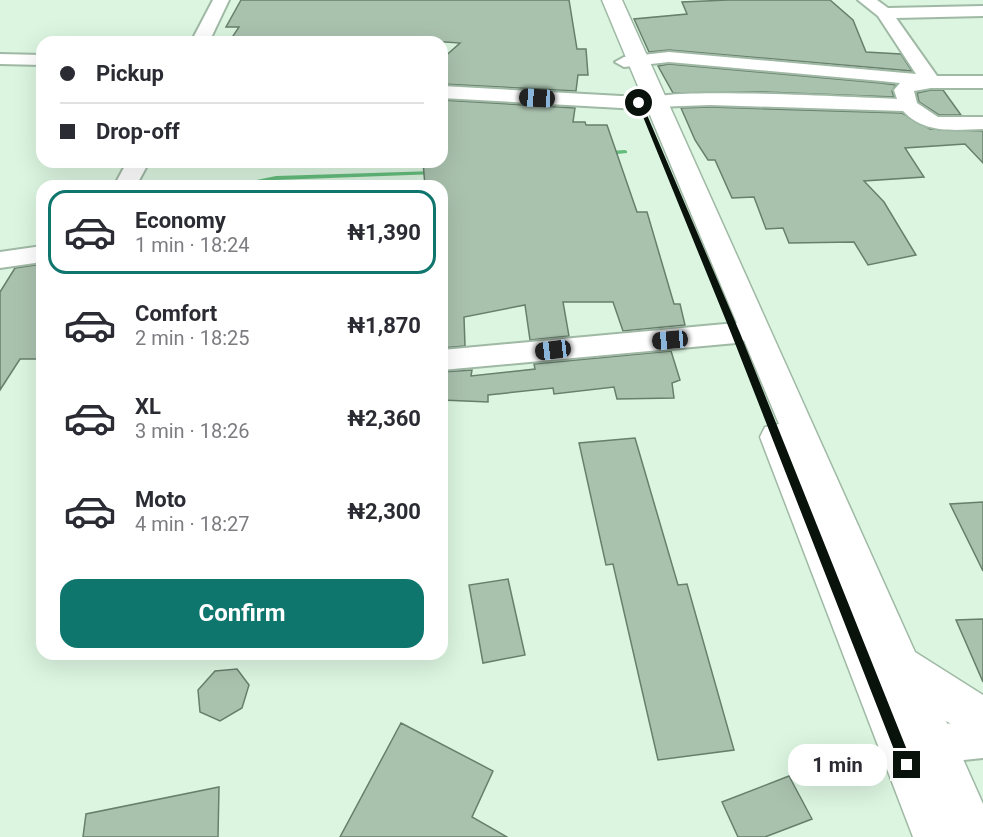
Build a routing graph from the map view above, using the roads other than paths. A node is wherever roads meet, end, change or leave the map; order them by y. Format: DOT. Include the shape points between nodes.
graph roads {
  1 [pos="221,0"];
  2 [pos="597,0"];
  3 [pos="612,0"];
  4 [pos="866,0"];
  5 [pos="983,11"];
  6 [pos="885,13"];
  7 [pos="203,36"];
  8 [pos="0,59"];
  9 [pos="36,60"];
  10 [pos="631,62"];
  11 [pos="931,82"];
  12 [pos="983,82"];
  13 [pos="448,92"];
  14 [pos="648,102"];
  15 [pos="908,105"];
  16 [pos="983,123"];
  17 [pos="36,255"];
  18 [pos="0,261"];
  19 [pos="736,333"];
  20 [pos="448,359"];
  21 [pos="903,668"];
  22 [pos="983,720"];
  23 [pos="983,739"];
  24 [pos="917,746"];
  25 [pos="936,837"];
  26 [pos="974,837"];
  1 -- 7 [label="street"];
  2 -- 10 [label="street"];
  3 -- 10 [label="street"];
  4 -- 6 [label="street"];
  5 -- 6 [label="street"];
  6 -- 11 [label="street"];
  8 -- 9 [label="street"];
  10 -- 11 [label="street" via="669,57"];
  10 -- 14 [label="street"];
  11 -- 12 [label="street"];
  11 -- 15 [label="street" via="908,86 904,90"];
  13 -- 14 [label="street"];
  14 -- 15 [label="street" via="710,99"];
  14 -- 19 [label="street"];
  14 -- 21 [label="street"];
  15 -- 16 [label="street" via="918,118 932,124"];
  17 -- 18 [label="street"];
  19 -- 20 [label="street"];
  19 -- 24 [label="street"];
  21 -- 22 [label="street"];
  21 -- 24 [label="street"];
  23 -- 24 [label="street"];
  24 -- 25 [label="street"];
  24 -- 26 [label="street"];
}
